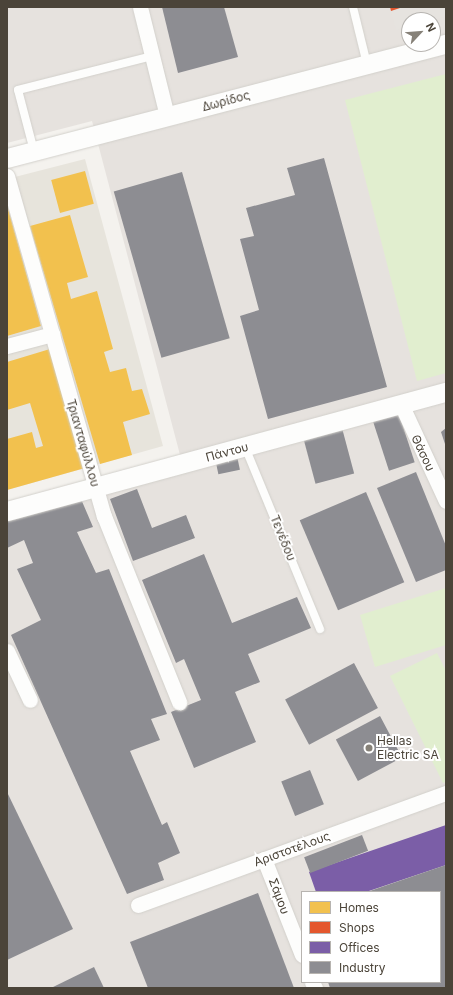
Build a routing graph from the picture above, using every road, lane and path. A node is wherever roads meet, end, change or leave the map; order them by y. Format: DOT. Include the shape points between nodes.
graph roads {
  1 [pos="140,7"];
  2 [pos="353,7"];
  3 [pos="446,44"];
  4 [pos="152,56"];
  5 [pos="367,64"];
  6 [pos="167,116"];
  7 [pos="34,151"];
  8 [pos="7,158"];
  9 [pos="7,176"];
  10 [pos="52,334"];
  11 [pos="7,346"];
  12 [pos="446,392"];
  13 [pos="401,404"];
  14 [pos="245,446"];
  15 [pos="96,487"];
  16 [pos="446,502"];
  17 [pos="7,511"];
  18 [pos="320,629"];
  19 [pos="7,651"];
  20 [pos="30,700"];
  21 [pos="179,702"];
  22 [pos="446,793"];
  23 [pos="264,859"];
  24 [pos="138,905"];
  25 [pos="301,952"];
  1 -- 4 [label="street"];
  2 -- 5 [label="lane"];
  3 -- 5 [label="street, Δωρίδος"];
  4 -- 6 [label="street"];
  4 -- 7 [label="lane" via="18,90"];
  5 -- 6 [label="street, Δωρίδος"];
  6 -- 7 [label="street, Δωρίδος"];
  7 -- 8 [label="street, Δωρίδος"];
  9 -- 10 [label="street, Τριανταφύλλου"];
  10 -- 11 [label="street"];
  10 -- 15 [label="street, Τριανταφύλλου"];
  12 -- 13 [label="street, Πάντου"];
  13 -- 14 [label="street, Πάντου"];
  13 -- 16 [label="street, Θάσου"];
  14 -- 15 [label="street, Πάντου"];
  14 -- 18 [label="lane, Τενέδου"];
  15 -- 17 [label="street, Πάντου"];
  15 -- 21 [label="street, Τριανταφύλλου" via="113,545"];
  19 -- 20 [label="street"];
  22 -- 23 [label="street, Αριστοτέλους"];
  23 -- 24 [label="street, Αριστοτέλους"];
  23 -- 25 [label="street, Σάμου"];
}
